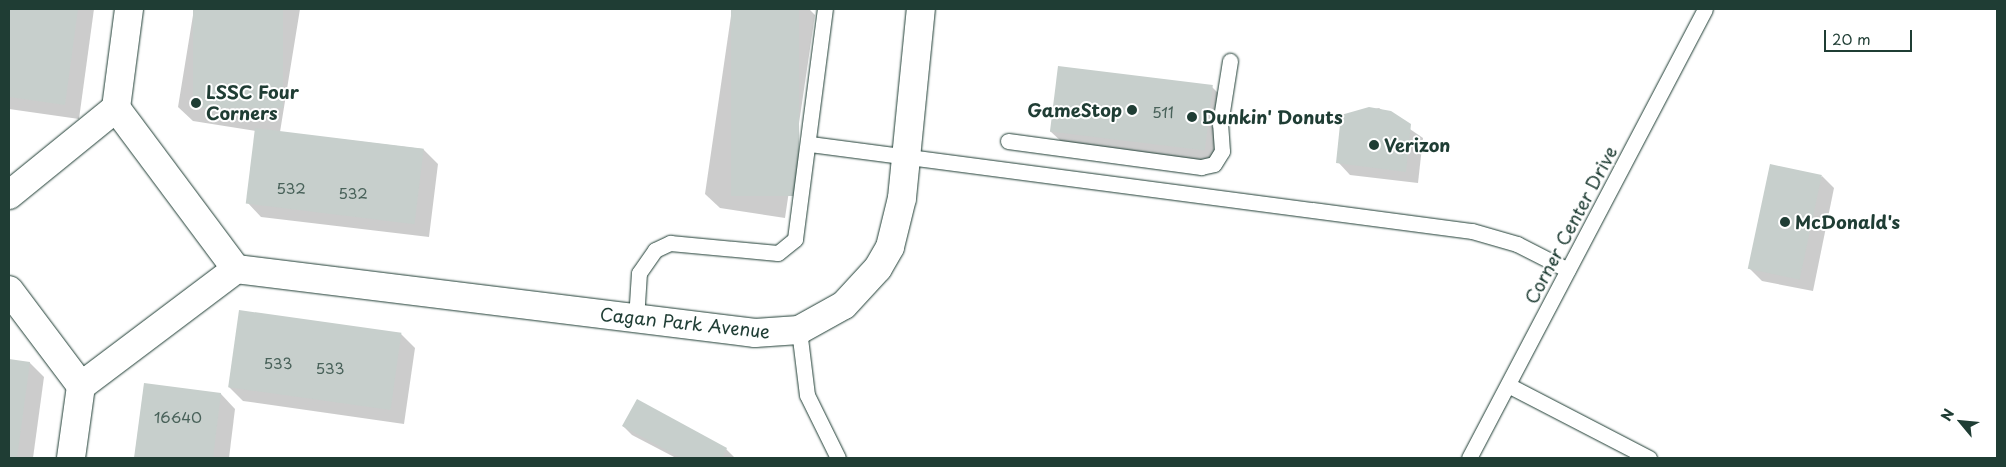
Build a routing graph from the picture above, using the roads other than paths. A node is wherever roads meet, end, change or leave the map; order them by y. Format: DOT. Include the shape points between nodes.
graph roads {
  1 [pos="129,9"];
  2 [pos="825,9"];
  3 [pos="921,9"];
  4 [pos="1705,9"];
  5 [pos="1230,61"];
  6 [pos="116,108"];
  7 [pos="1008,141"];
  8 [pos="810,144"];
  9 [pos="906,157"];
  10 [pos="9,195"];
  11 [pos="236,269"];
  12 [pos="1568,270"];
  13 [pos="9,290"];
  14 [pos="636,319"];
  15 [pos="800,330"];
  16 [pos="1508,385"];
  17 [pos="82,386"];
  18 [pos="71,458"];
  19 [pos="838,458"];
  20 [pos="1469,458"];
  21 [pos="1648,458"];
  1 -- 6 [label="street"];
  2 -- 8 [label="lane"];
  3 -- 9 [label="street, Cagan Park Avenue"];
  4 -- 12 [label="lane, Corner Center Drive"];
  5 -- 7 [label="lane" via="1220,124 1222,151 1214,164 1201,167"];
  6 -- 10 [label="street"];
  6 -- 11 [label="street"];
  8 -- 9 [label="lane"];
  8 -- 14 [label="lane" via="795,239 778,253 670,244 655,250 639,273"];
  9 -- 12 [label="lane" via="1472,231 1517,244"];
  9 -- 15 [label="street, Cagan Park Avenue" via="898,224 878,268 844,305"];
  11 -- 14 [label="street, Cagan Park Avenue"];
  11 -- 17 [label="street"];
  12 -- 16 [label="lane, Corner Center Drive"];
  13 -- 17 [label="street"];
  14 -- 15 [label="street, Cagan Park Avenue" via="755,334"];
  15 -- 19 [label="lane" via="807,395"];
  16 -- 20 [label="lane, Corner Center Drive"];
  16 -- 21 [label="lane"];
  17 -- 18 [label="street"];
}
